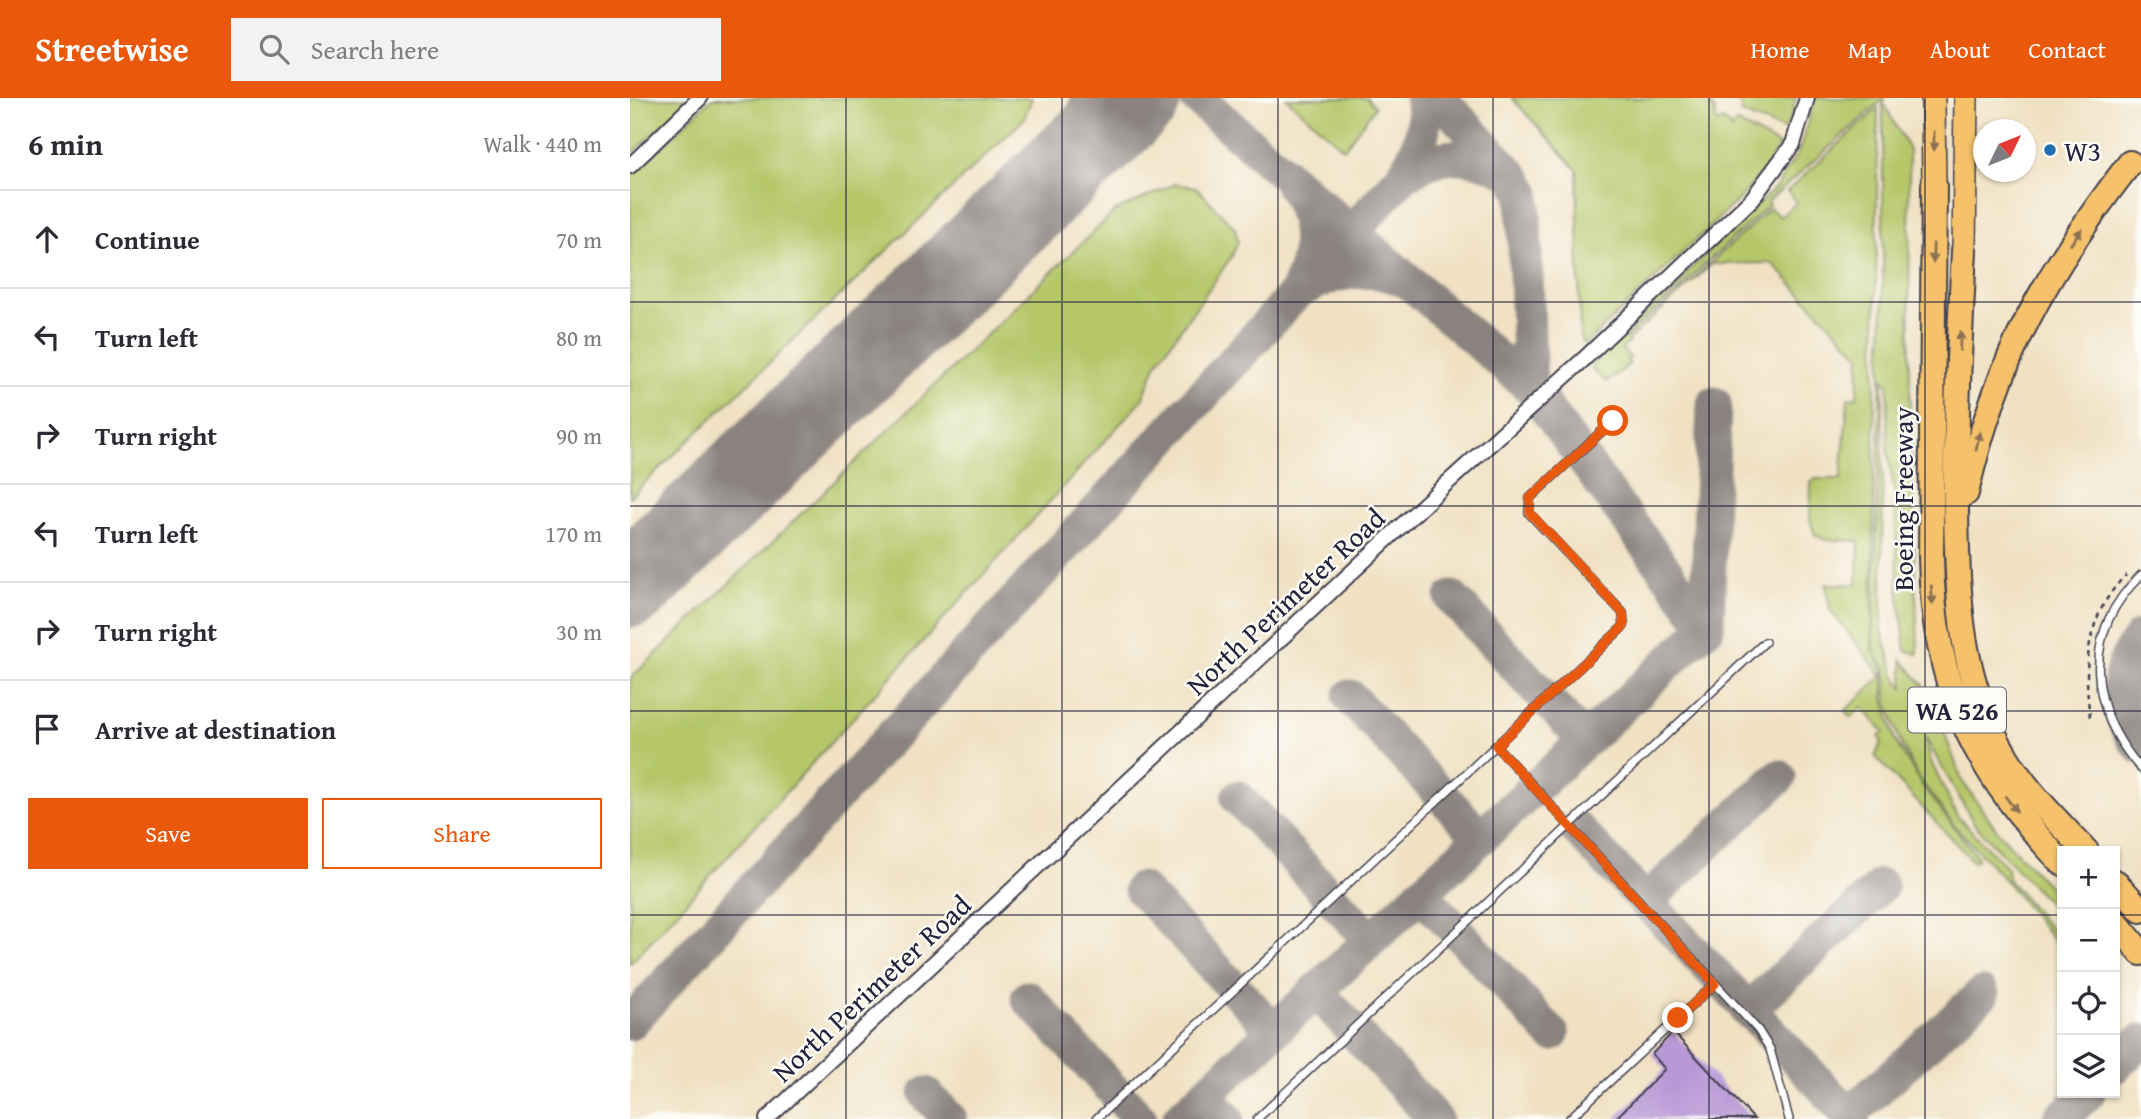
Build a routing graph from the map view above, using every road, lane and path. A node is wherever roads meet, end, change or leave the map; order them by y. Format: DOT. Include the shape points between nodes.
graph roads {
  1 [pos="700,98"];
  2 [pos="1807,98"];
  3 [pos="1933,98"];
  4 [pos="1966,98"];
  5 [pos="2133,160"];
  6 [pos="630,166"];
  7 [pos="1934,185"];
  8 [pos="1964,250"];
  9 [pos="1613,421"];
  10 [pos="1957,532"];
  11 [pos="2141,575"];
  12 [pos="1765,642"];
  13 [pos="1496,746"];
  14 [pos="2141,769"];
  15 [pos="1569,826"];
  16 [pos="2081,846"];
  17 [pos="2057,857"];
  18 [pos="2120,887"];
  19 [pos="2141,909"];
  20 [pos="2120,924"];
  21 [pos="2120,926"];
  22 [pos="2141,945"];
  23 [pos="2141,953"];
  24 [pos="1715,984"];
  25 [pos="1103,1112"];
  26 [pos="767,1119"];
  27 [pos="1096,1119"];
  28 [pos="1109,1119"];
  29 [pos="1257,1119"];
  30 [pos="1569,1119"];
  31 [pos="1788,1119"];
  1 -- 6 [label="street"];
  2 -- 26 [label="street, North Perimeter Road" via="1793,145 1752,199"];
  3 -- 7 [label="highway, Boeing Freeway / WA 526, one-way"];
  4 -- 8 [label="highway, Boeing Freeway / WA 526"];
  10 -- 5 [label="highway, one-way" via="1980,431 2009,354 2052,272"];
  7 -- 17 [label="highway, Boeing Freeway / WA 526, one-way" via="1931,600 1939,645 1959,717 1979,757"];
  10 -- 8 [label="highway, Boeing Freeway / WA 526, one-way" via="1955,458"];
  9 -- 13 [label="lane" via="1530,498 1530,513 1623,613 1624,626"];
  10 -- 16 [label="highway, Boeing Freeway / WA 526" via="1961,631 1988,722 2030,791"];
  11 -- 14 [label="lane" via="2107,625 2098,666 2108,721"];
  12 -- 15 [label="lane"];
  13 -- 15 [label="lane"];
  13 -- 25 [label="lane"];
  15 -- 24 [label="lane"];
  15 -- 29 [label="lane"];
  18 -- 19 [label="highway"];
  20 -- 22 [label="highway"];
  21 -- 23 [label="highway"];
  24 -- 30 [label="lane"];
  24 -- 31 [label="lane" via="1770,1049"];
  25 -- 27 [label="lane"];
  25 -- 28 [label="lane"];
}
